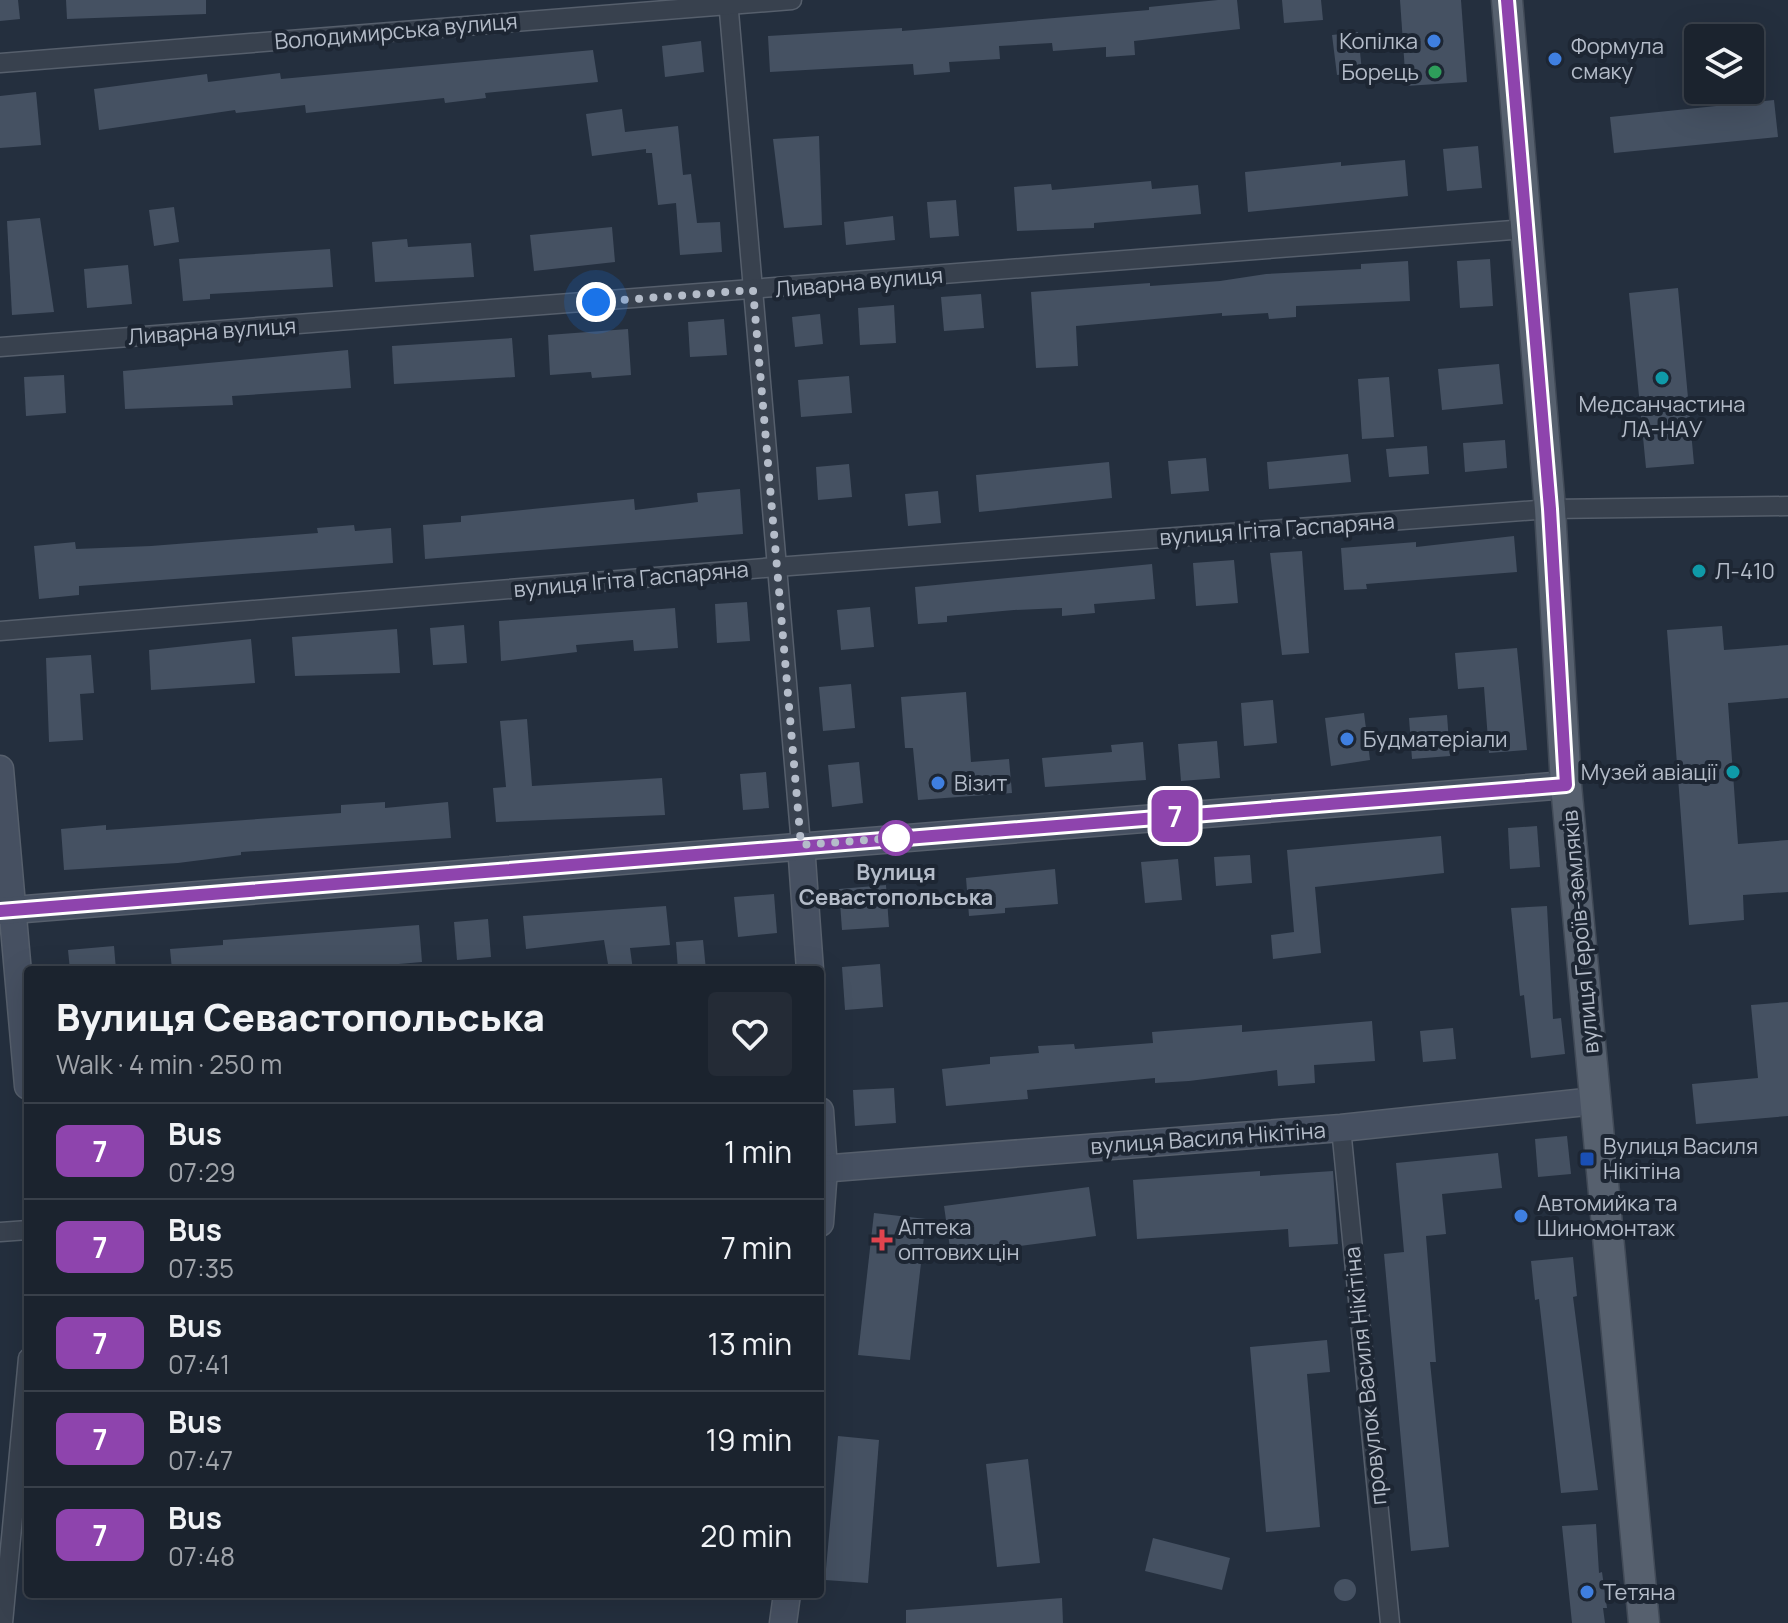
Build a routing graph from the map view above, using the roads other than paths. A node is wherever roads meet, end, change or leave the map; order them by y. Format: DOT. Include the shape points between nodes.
graph roads {
  1 [pos="792,0"];
  2 [pos="1507,0"];
  3 [pos="728,2"];
  4 [pos="0,63"];
  5 [pos="1526,229"];
  6 [pos="753,290"];
  7 [pos="0,347"];
  8 [pos="1788,506"];
  9 [pos="1550,509"];
  10 [pos="776,567"];
  11 [pos="0,631"];
  12 [pos="0,769"];
  13 [pos="1566,785"];
  14 [pos="801,845"];
  15 [pos="6,911"];
  16 [pos="810,966"];
  17 [pos="24,1054"];
  18 [pos="1595,1101"];
  19 [pos="1341,1128"];
  20 [pos="824,1169"];
  21 [pos="24,1230"];
  22 [pos="0,1232"];
  23 [pos="24,1400"];
  24 [pos="786,1598"];
  25 [pos="3,1623"];
  26 [pos="783,1623"];
  27 [pos="1390,1623"];
  28 [pos="1644,1623"];
  1 -- 3 [label="street, Володимирська вулиця"];
  2 -- 5 [label="main road, вулиця Героїв-земляків"];
  3 -- 4 [label="street, Володимирська вулиця"];
  3 -- 6 [label="street"];
  5 -- 6 [label="street, Ливарна вулиця"];
  5 -- 9 [label="main road, вулиця Героїв-земляків"];
  6 -- 7 [label="street, Ливарна вулиця"];
  6 -- 10 [label="street"];
  8 -- 9 [label="street, вулиця Ігіта Гаспаряна"];
  9 -- 10 [label="street, вулиця Ігіта Гаспаряна"];
  9 -- 13 [label="main road, вулиця Героїв-земляків"];
  10 -- 11 [label="street, вулиця Ігіта Гаспаряна"];
  10 -- 14 [label="street"];
  12 -- 15 [label="main road"];
  13 -- 14 [label="main road"];
  13 -- 18 [label="main road, вулиця Героїв-земляків"];
  14 -- 15 [label="main road"];
  14 -- 16 [label="main road"];
  15 -- 17 [label="main road"];
  18 -- 19 [label="main road, вулиця Василя Нікітіна"];
  18 -- 28 [label="main road, вулиця Героїв-земляків"];
  19 -- 20 [label="main road, вулиця Василя Нікітіна"];
  19 -- 27 [label="street, провулок Василя Нікітіна"];
  21 -- 22 [label="street"];
  23 -- 25 [label="street"];
  24 -- 26 [label="main road"];
}
